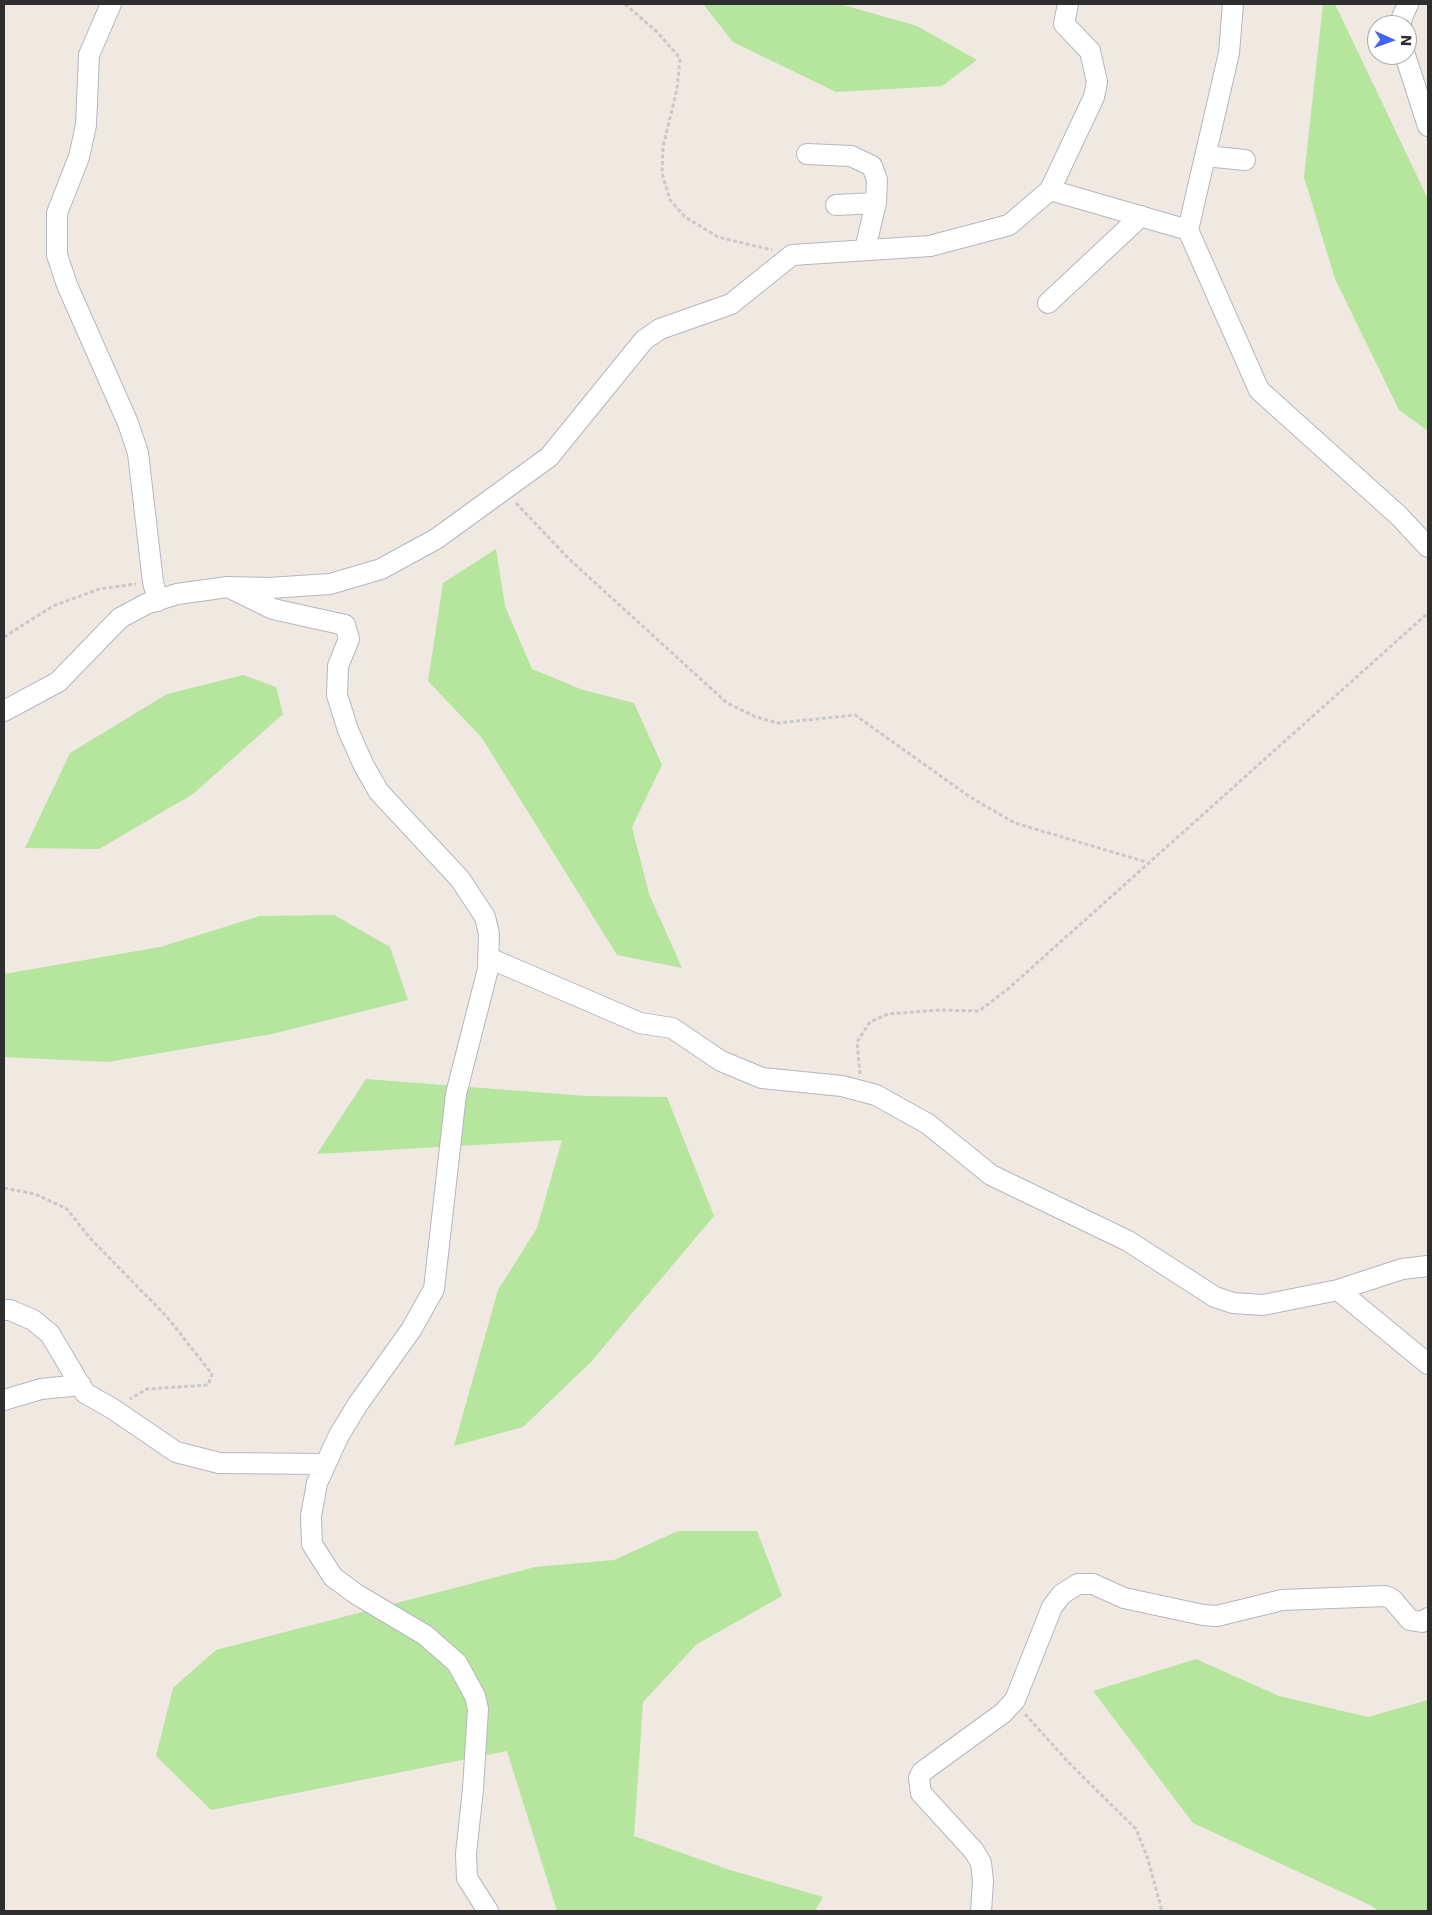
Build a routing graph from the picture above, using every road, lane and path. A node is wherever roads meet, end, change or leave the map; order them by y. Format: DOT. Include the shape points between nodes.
graph roads {
  1 [pos="111,4"];
  2 [pos="625,4"];
  3 [pos="1068,4"];
  4 [pos="1233,4"];
  5 [pos="1408,65"];
  6 [pos="1428,126"];
  7 [pos="807,154"];
  8 [pos="1205,156"];
  9 [pos="1245,160"];
  10 [pos="1050,190"];
  11 [pos="876,203"];
  12 [pos="836,205"];
  13 [pos="1141,216"];
  14 [pos="1188,230"];
  15 [pos="865,250"];
  16 [pos="792,255"];
  17 [pos="1048,303"];
  18 [pos="504,490"];
  19 [pos="1428,547"];
  20 [pos="228,587"];
  21 [pos="155,591"];
  22 [pos="1428,613"];
  23 [pos="4,637"];
  24 [pos="4,711"];
  25 [pos="1147,863"];
  26 [pos="489,958"];
  27 [pos="861,1092"];
  28 [pos="4,1188"];
  29 [pos="1428,1266"];
  30 [pos="1338,1290"];
  31 [pos="4,1310"];
  32 [pos="1428,1364"];
  33 [pos="81,1385"];
  34 [pos="4,1400"];
  35 [pos="113,1409"];
  36 [pos="325,1464"];
  37 [pos="1428,1618"];
  38 [pos="1014,1700"];
  39 [pos="488,1911"];
  40 [pos="981,1911"];
  41 [pos="1162,1911"];
  1 -- 21 [label="street" via="89,55 86,126 79,157 57,213 57,255 138,453"];
  2 -- 16 [label="path" via="680,58 677,89 663,147 662,173 670,200 686,217 718,237"];
  3 -- 10 [label="street" via="1064,24 1090,51 1097,82 1094,97"];
  4 -- 8 [label="street" via="1229,53"];
  5 -- 6 [label="street"];
  7 -- 11 [label="street" via="851,156 872,166 877,180"];
  8 -- 9 [label="street"];
  8 -- 14 [label="street"];
  10 -- 13 [label="street"];
  10 -- 15 [label="street" via="1009,225 930,246"];
  11 -- 12 [label="street"];
  11 -- 15 [label="street"];
  13 -- 14 [label="street"];
  13 -- 17 [label="street"];
  14 -- 19 [label="street" via="1259,390 1399,516"];
  15 -- 16 [label="street"];
  16 -- 18 [label="street" via="731,304 660,329 644,340 549,457"];
  18 -- 20 [label="street" via="436,540 381,569 330,584"];
  18 -- 25 [label="path" via="570,559 726,703 778,723 855,715 970,797 1015,823"];
  20 -- 21 [label="street" via="177,594"];
  20 -- 26 [label="street" via="273,609 345,625 349,638 338,666 337,695 348,730 380,792 460,879 485,917"];
  21 -- 23 [label="path" via="99,588 53,606"];
  21 -- 24 [label="street" via="146,604 120,618 58,682"];
  22 -- 25 [label="path"];
  25 -- 27 [label="path" via="980,1011 888,1014 870,1022 857,1042"];
  26 -- 27 [label="street" via="640,1023 672,1028 721,1061 762,1078 842,1086"];
  26 -- 36 [label="street" via="456,1094 434,1289 411,1330 338,1435"];
  27 -- 30 [label="street" via="876,1094 928,1124 991,1175 1128,1241 1215,1297 1233,1304 1263,1305"];
  28 -- 35 [label="path" via="35,1194 67,1209 88,1237 167,1317 212,1374 208,1385 148,1389"];
  29 -- 30 [label="street" via="1402,1269"];
  30 -- 32 [label="street"];
  31 -- 33 [label="street" via="33,1320 50,1334"];
  33 -- 34 [label="street" via="42,1389"];
  33 -- 35 [label="street" via="85,1393"];
  35 -- 36 [label="street" via="190,1458 219,1463"];
  36 -- 39 [label="street" via="317,1483 311,1516 312,1544 333,1577 425,1635 458,1663 475,1696 478,1709 466,1854 467,1878"];
  37 -- 38 [label="street" via="1422,1622 1410,1620 1385,1596 1282,1600 1236,1612 1203,1615 1124,1598 1093,1584 1078,1584 1062,1594 1052,1607"];
  38 -- 40 [label="street" via="1003,1713 922,1772 919,1778 921,1793 981,1863"];
  38 -- 41 [label="path" via="1032,1725 1136,1829"];
}
